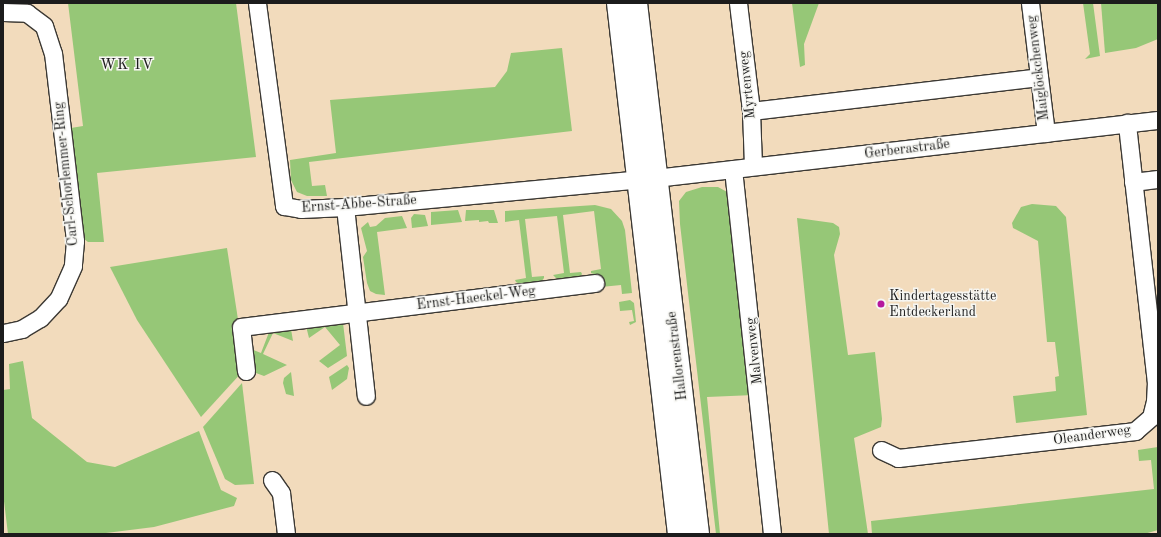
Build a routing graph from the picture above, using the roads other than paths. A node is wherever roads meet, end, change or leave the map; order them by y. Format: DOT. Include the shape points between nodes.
graph roads {
  1 [pos="257,3"];
  2 [pos="618,3"];
  3 [pos="636,3"];
  4 [pos="738,3"];
  5 [pos="1030,3"];
  6 [pos="3,12"];
  7 [pos="1039,77"];
  8 [pos="751,111"];
  9 [pos="1158,120"];
  10 [pos="1127,123"];
  11 [pos="1046,133"];
  12 [pos="753,166"];
  13 [pos="733,169"];
  14 [pos="647,179"];
  15 [pos="1158,179"];
  16 [pos="1133,182"];
  17 [pos="345,207"];
  18 [pos="595,283"];
  19 [pos="358,312"];
  20 [pos="3,333"];
  21 [pos="246,371"];
  22 [pos="366,396"];
  23 [pos="881,450"];
  24 [pos="272,480"];
  25 [pos="286,534"];
  26 [pos="679,534"];
  27 [pos="698,534"];
  28 [pos="772,534"];
  1 -- 17 [label="street, Ernst-Abbe-Straße" via="284,206 301,209"];
  2 -- 14 [label="street, Hallorenstraße"];
  3 -- 14 [label="street, Hallorenstraße"];
  4 -- 8 [label="street, Myrtenweg"];
  5 -- 7 [label="street, Maiglöckchenweg"];
  6 -- 20 [label="street, Carl-Schorlemmer-Ring" via="27,13 44,26 53,53 74,241 73,266 58,299 40,318 22,329"];
  7 -- 8 [label="street"];
  7 -- 11 [label="street, Maiglöckchenweg"];
  8 -- 12 [label="street, Myrtenweg"];
  9 -- 10 [label="street, Gerberastraße"];
  10 -- 11 [label="street, Gerberastraße"];
  10 -- 16 [label="street, Oleanderweg"];
  11 -- 12 [label="street, Gerberastraße"];
  12 -- 13 [label="street, Gerberastraße"];
  13 -- 14 [label="street, Gerberastraße"];
  13 -- 28 [label="street, Malvenweg"];
  14 -- 17 [label="street, Ernst-Abbe-Straße"];
  14 -- 26 [label="street, Hallorenstraße"];
  14 -- 27 [label="street, Hallorenstraße"];
  15 -- 16 [label="street"];
  16 -- 23 [label="street, Oleanderweg" via="1156,383 1155,401 1150,417 1144,424 1135,431 898,458"];
  17 -- 19 [label="street"];
  18 -- 19 [label="street, Ernst-Haeckel-Weg"];
  19 -- 21 [label="street, Ernst-Haeckel-Weg" via="240,327"];
  19 -- 22 [label="street"];
  24 -- 25 [label="street" via="281,493"];
}
